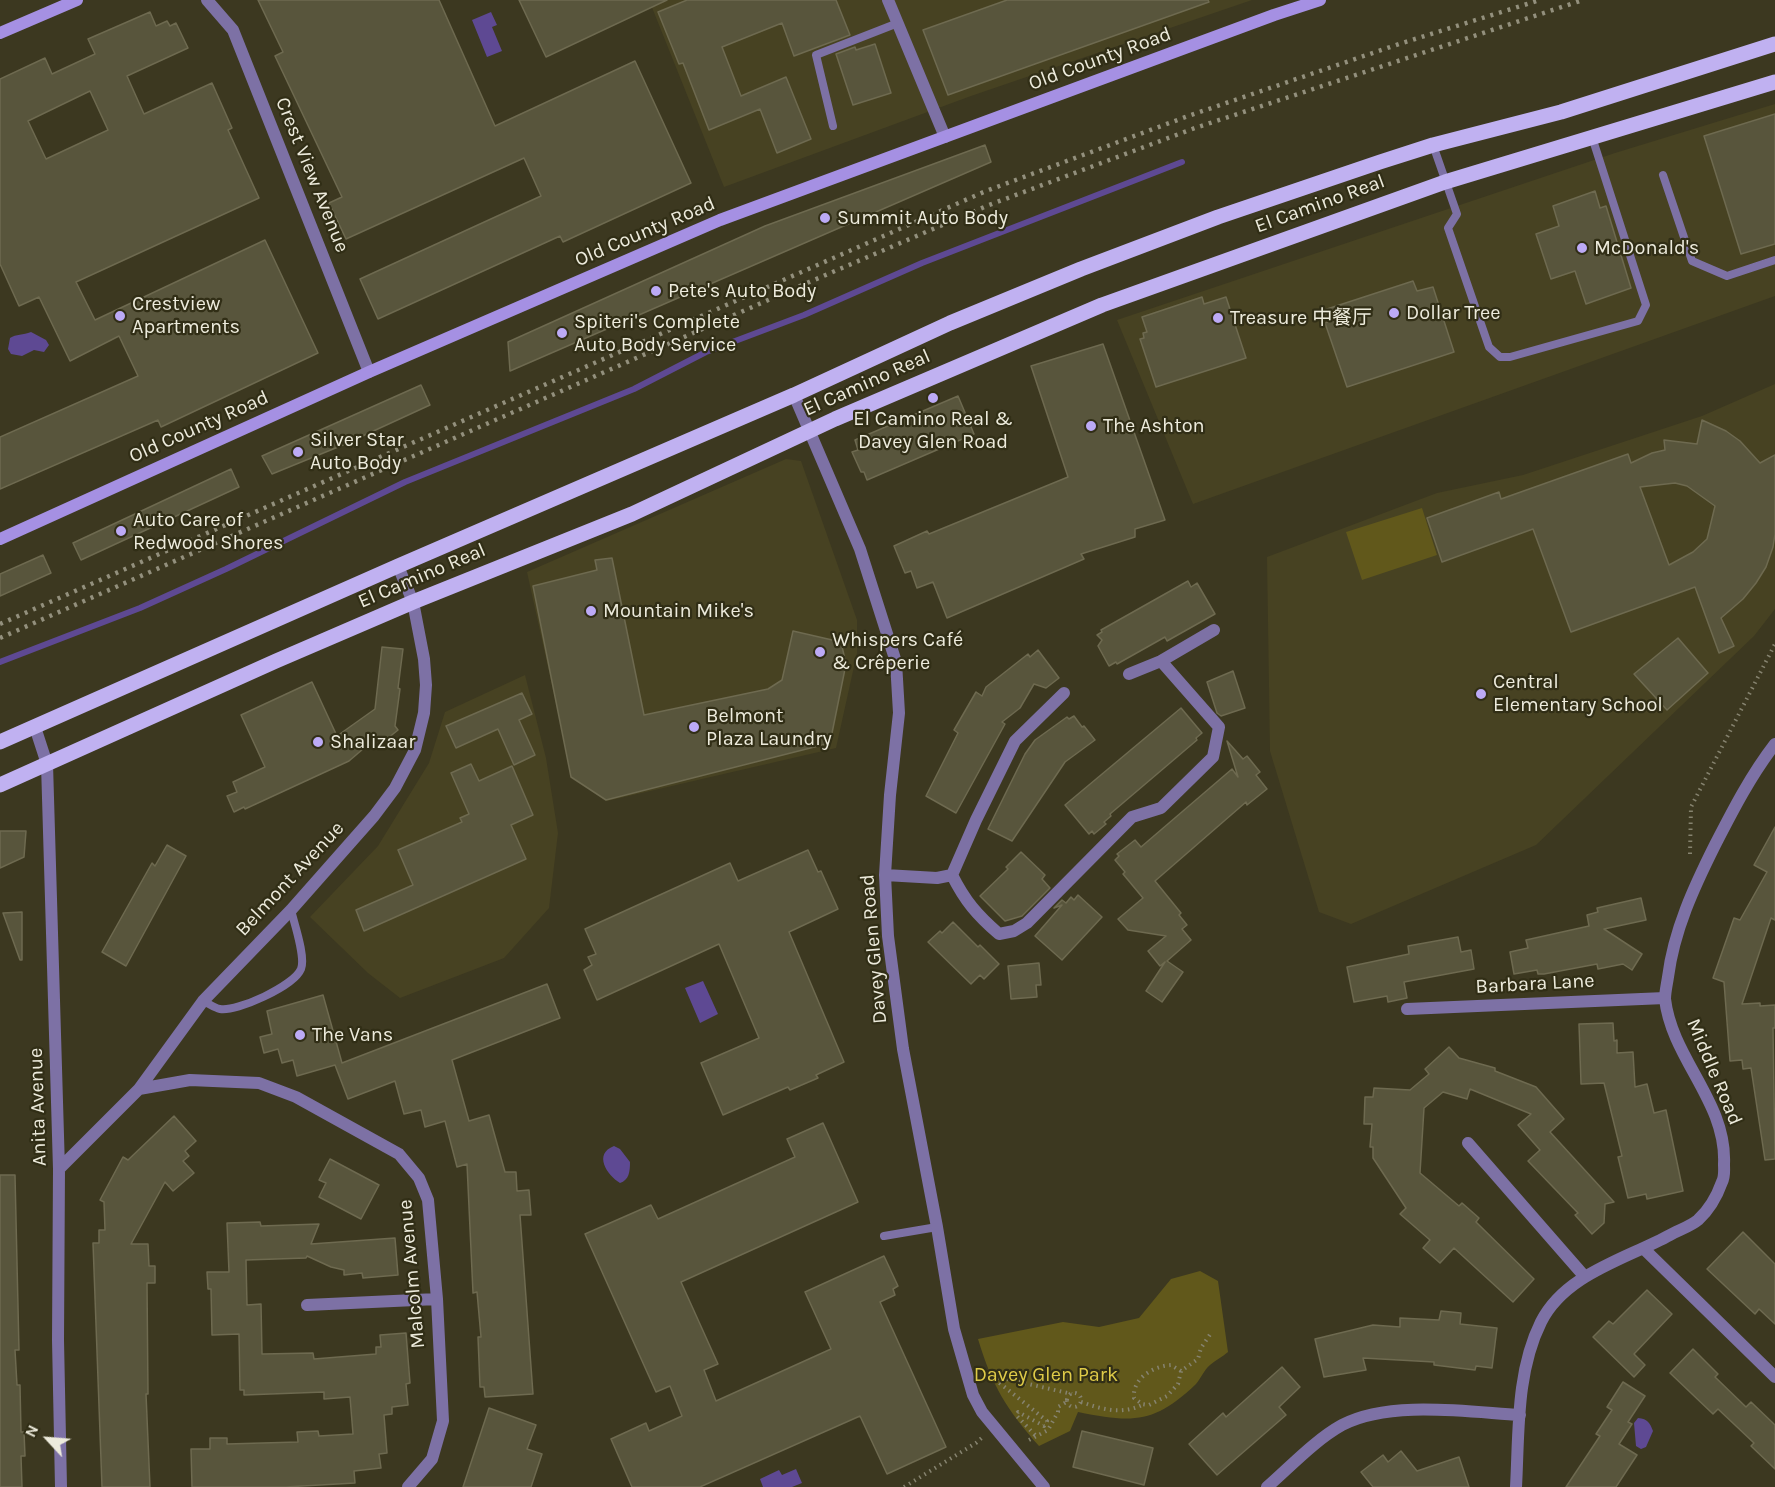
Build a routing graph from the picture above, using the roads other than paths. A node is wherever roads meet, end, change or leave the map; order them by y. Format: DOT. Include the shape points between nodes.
graph roads {
  1 [pos="77,0"];
  2 [pos="207,0"];
  3 [pos="888,0"];
  4 [pos="1320,0"];
  5 [pos="898,23"];
  6 [pos="0,33"];
  7 [pos="1775,44"];
  8 [pos="1775,82"];
  9 [pos="833,126"];
  10 [pos="945,136"];
  11 [pos="1592,137"];
  12 [pos="1433,145"];
  13 [pos="1663,175"];
  14 [pos="1446,182"];
  15 [pos="1775,260"];
  16 [pos="369,372"];
  17 [pos="794,395"];
  18 [pos="810,432"];
  19 [pos="0,539"];
  20 [pos="398,567"];
  21 [pos="413,602"];
  22 [pos="1214,630"];
  23 [pos="1161,661"];
  24 [pos="1130,674"];
  25 [pos="1064,693"];
  26 [pos="35,727"];
  27 [pos="0,742"];
  28 [pos="1775,744"];
  29 [pos="47,765"];
  30 [pos="0,785"];
  31 [pos="885,875"];
  32 [pos="952,875"];
  33 [pos="291,910"];
  34 [pos="1665,998"];
  35 [pos="202,1001"];
  36 [pos="1407,1009"];
  37 [pos="139,1089"];
  38 [pos="1468,1143"];
  39 [pos="59,1169"];
  40 [pos="937,1227"];
  41 [pos="884,1236"];
  42 [pos="1644,1250"];
  43 [pos="1584,1277"];
  44 [pos="437,1299"];
  45 [pos="308,1305"];
  46 [pos="1775,1377"];
  47 [pos="1520,1415"];
  48 [pos="61,1487"];
  49 [pos="408,1487"];
  50 [pos="1044,1487"];
  51 [pos="1267,1487"];
  52 [pos="1516,1487"];
  1 -- 6 [label="street"];
  2 -- 16 [label="street, Crest View Avenue" via="233,30"];
  3 -- 5 [label="street"];
  4 -- 10 [label="street, Old County Road"];
  5 -- 9 [label="lane" via="816,55"];
  5 -- 10 [label="street"];
  7 -- 12 [label="main road, El Camino Real" via="1561,112"];
  8 -- 11 [label="main road, El Camino Real"];
  10 -- 16 [label="street, Old County Road" via="720,220"];
  11 -- 14 [label="main road, El Camino Real"];
  11 -- 14 [label="lane" via="1647,305 1638,321 1500,357 1489,348 1448,228 1456,214"];
  12 -- 14 [label="lane"];
  12 -- 17 [label="main road, El Camino Real" via="1238,210 1091,266 950,323"];
  13 -- 15 [label="lane" via="1692,261 1727,276"];
  14 -- 18 [label="main road, El Camino Real" via="1102,305"];
  16 -- 19 [label="street, Old County Road"];
  17 -- 18 [label="street, Davey Glen Road"];
  17 -- 20 [label="main road, El Camino Real"];
  18 -- 21 [label="main road, El Camino Real" via="632,514"];
  18 -- 31 [label="street, Davey Glen Road" via="860,549 896,662 899,713"];
  20 -- 21 [label="street, Belmont Avenue"];
  20 -- 26 [label="main road, El Camino Real"];
  21 -- 29 [label="main road, El Camino Real"];
  21 -- 33 [label="street, Belmont Avenue" via="426,685 416,750 374,816"];
  22 -- 23 [label="street"];
  23 -- 24 [label="street"];
  23 -- 32 [label="street" via="1219,727 1213,757 1161,808 1132,817 1027,923 1014,931 999,934 979,917"];
  25 -- 32 [label="street" via="1015,741"];
  26 -- 27 [label="main road, El Camino Real"];
  26 -- 29 [label="street, Anita Avenue"];
  28 -- 34 [label="street, Middle Road" via="1727,820 1680,922"];
  29 -- 30 [label="main road, El Camino Real"];
  29 -- 39 [label="street, Anita Avenue"];
  31 -- 32 [label="street"];
  31 -- 40 [label="street, Davey Glen Road" via="888,936 903,1049"];
  33 -- 35 [label="street, Belmont Avenue"];
  33 -- 35 [label="lane" via="301,969 282,986 244,1005 220,1009"];
  34 -- 36 [label="street, Barbara Lane"];
  34 -- 42 [label="street, Middle Road" via="1671,1027 1718,1122 1725,1153 1724,1179 1713,1202 1697,1221"];
  35 -- 37 [label="street, Belmont Avenue"];
  37 -- 39 [label="street, Belmont Avenue"];
  37 -- 44 [label="street, Malcolm Avenue" via="190,1080 258,1083 296,1097 399,1154 419,1178 428,1200"];
  38 -- 43 [label="street"];
  39 -- 48 [label="street, Anita Avenue"];
  40 -- 41 [label="lane"];
  40 -- 50 [label="street, Davey Glen Road" via="954,1329 973,1395 993,1428"];
  42 -- 43 [label="street, Middle Road"];
  42 -- 46 [label="street"];
  43 -- 47 [label="street, Middle Road" via="1558,1299 1542,1320 1530,1347"];
  44 -- 45 [label="street"];
  44 -- 49 [label="street, Malcolm Avenue" via="443,1421 432,1459"];
  47 -- 51 [label="street" via="1426,1409 1366,1416 1342,1425"];
  47 -- 52 [label="street, Middle Road"];
}
